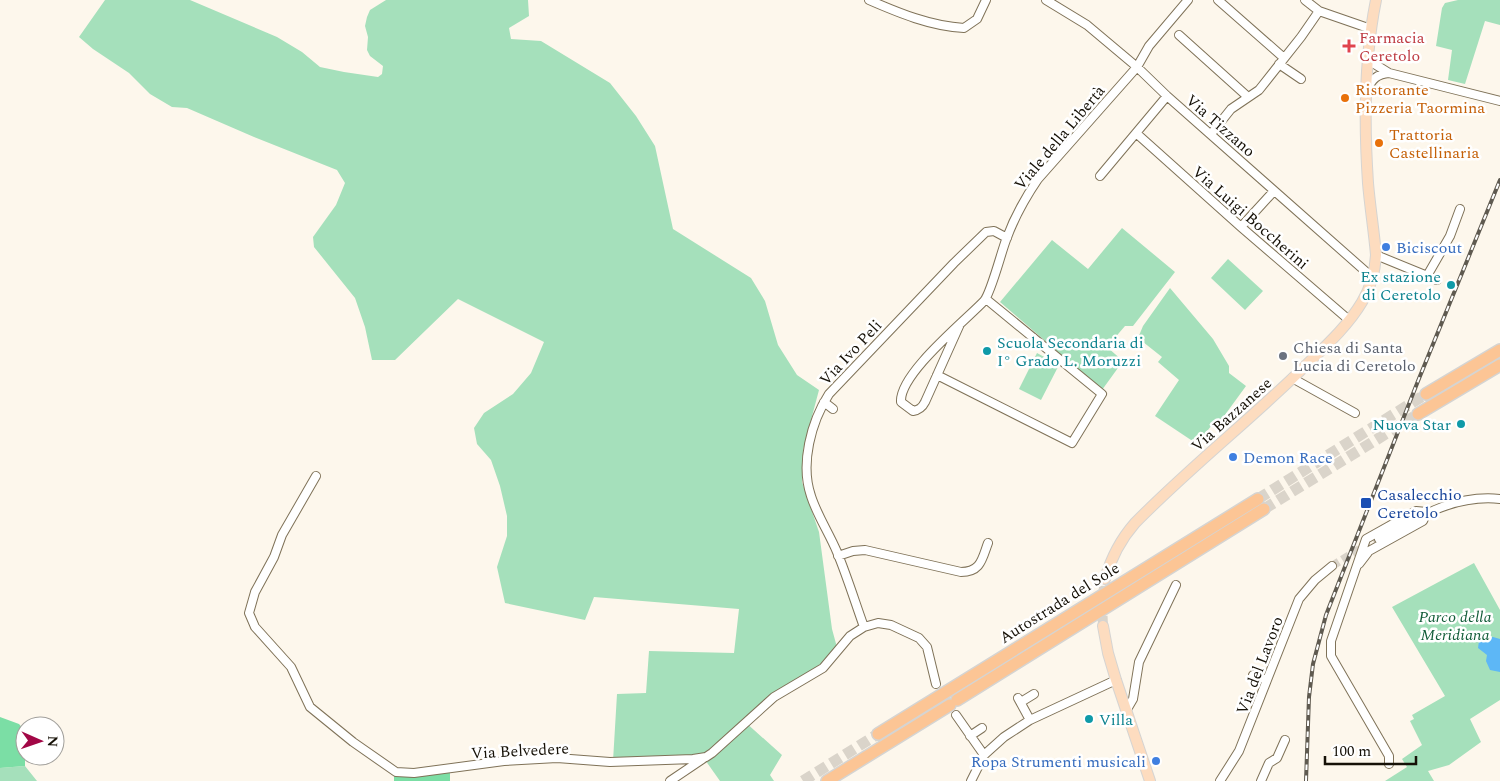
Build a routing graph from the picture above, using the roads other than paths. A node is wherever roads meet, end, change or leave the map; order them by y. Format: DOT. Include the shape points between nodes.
graph roads {
  1 [pos="869,0"];
  2 [pos="986,0"];
  3 [pos="1046,0"];
  4 [pos="1054,0"];
  5 [pos="1188,0"];
  6 [pos="1218,0"];
  7 [pos="1305,0"];
  8 [pos="1376,0"];
  9 [pos="1319,10"];
  10 [pos="1069,13"];
  11 [pos="1371,29"];
  12 [pos="1179,35"];
  13 [pos="1282,61"];
  14 [pos="1368,65"];
  15 [pos="1137,67"];
  16 [pos="1386,73"];
  17 [pos="1301,79"];
  18 [pos="1366,92"];
  19 [pos="1167,96"];
  20 [pos="1248,97"];
  21 [pos="1500,101"];
  22 [pos="1136,133"];
  23 [pos="1211,134"];
  24 [pos="1100,176"];
  25 [pos="1274,190"];
  26 [pos="1460,209"];
  27 [pos="1241,227"];
  28 [pos="1007,238"];
  29 [pos="1376,255"];
  30 [pos="1427,276"];
  31 [pos="1373,278"];
  32 [pos="1437,280"];
  33 [pos="986,299"];
  34 [pos="1349,320"];
  35 [pos="960,324"];
  36 [pos="1500,350"];
  37 [pos="1500,365"];
  38 [pos="1500,370"];
  39 [pos="937,375"];
  40 [pos="1292,378"];
  41 [pos="1426,394"];
  42 [pos="1446,398"];
  43 [pos="824,402"];
  44 [pos="832,410"];
  45 [pos="1355,413"];
  46 [pos="1418,414"];
  47 [pos="316,476"];
  48 [pos="1258,498"];
  49 [pos="1500,499"];
  50 [pos="1264,508"];
  51 [pos="1427,512"];
  52 [pos="1379,539"];
  53 [pos="988,543"];
  54 [pos="838,556"];
  55 [pos="1359,564"];
  56 [pos="1332,566"];
  57 [pos="1105,579"];
  58 [pos="1176,585"];
  59 [pos="1103,626"];
  60 [pos="864,627"];
  61 [pos="1253,675"];
  62 [pos="1116,680"];
  63 [pos="1267,680"];
  64 [pos="936,684"];
  65 [pos="1034,694"];
  66 [pos="1126,712"];
  67 [pos="956,715"];
  68 [pos="1030,720"];
  69 [pos="982,728"];
  70 [pos="878,734"];
  71 [pos="970,736"];
  72 [pos="1285,740"];
  73 [pos="984,755"];
  74 [pos="706,757"];
  75 [pos="1389,764"];
  76 [pos="670,781"];
  77 [pos="827,781"];
  78 [pos="971,781"];
  79 [pos="1150,781"];
  80 [pos="1220,781"];
  81 [pos="1261,781"];
  1 -- 2 [label="street" via="932,24 964,28 977,19"];
  3 -- 10 [label="street, Via Tizzano"];
  4 -- 10 [label="street"];
  5 -- 15 [label="street, Viale della Libertà" via="1149,46"];
  6 -- 13 [label="street"];
  7 -- 9 [label="street"];
  8 -- 11 [label="main road, Via Bazzanese"];
  9 -- 11 [label="street"];
  9 -- 13 [label="street"];
  10 -- 15 [label="street, Via Tizzano"];
  11 -- 14 [label="main road, Via Bazzanese"];
  12 -- 20 [label="street"];
  13 -- 17 [label="street"];
  13 -- 20 [label="street" via="1260,90"];
  14 -- 16 [label="street"];
  14 -- 18 [label="main road, Via Bazzanese"];
  15 -- 19 [label="street, Via Tizzano"];
  15 -- 28 [label="street, Viale della Libertà" via="1038,180 1026,197"];
  16 -- 18 [label="street" via="1374,78"];
  16 -- 21 [label="street"];
  18 -- 29 [label="main road, Via Bazzanese" via="1368,180"];
  19 -- 22 [label="street"];
  19 -- 23 [label="street, Via Tizzano"];
  20 -- 23 [label="street" via="1231,109"];
  22 -- 24 [label="street"];
  22 -- 27 [label="street, Via Luigi Boccherini"];
  23 -- 25 [label="street, Via Tizzano"];
  25 -- 27 [label="street"];
  25 -- 31 [label="street, Via Tizzano"];
  26 -- 30 [label="street" via="1450,236"];
  27 -- 34 [label="street, Via Luigi Boccherini"];
  28 -- 33 [label="street, Viale della Libertà"];
  28 -- 43 [label="street, Via Ivo Peli" via="994,231 986,232"];
  29 -- 30 [label="street"];
  29 -- 31 [label="main road, Via Bazzanese"];
  30 -- 32 [label="street"];
  31 -- 34 [label="main road, Via Bazzanese"];
  33 -- 35 [label="street, Viale della Libertà"];
  33 -- 39 [label="street" via="1102,394 1072,444"];
  34 -- 40 [label="main road, Via Bazzanese"];
  35 -- 39 [label="street"];
  35 -- 39 [label="street, Viale della Libertà" via="916,370 902,392 902,402 913,410 922,408"];
  36 -- 41 [label="highway"];
  37 -- 42 [label="highway"];
  38 -- 42 [label="highway"];
  40 -- 45 [label="street"];
  40 -- 57 [label="main road, Via Bazzanese" via="1135,523 1116,550"];
  42 -- 46 [label="highway"];
  43 -- 44 [label="street"];
  43 -- 54 [label="street, Via Ivo Peli" via="811,437 806,479"];
  47 -- 74 [label="street, Via Belvedere" via="282,535 253,597 249,613 255,627 291,667 310,707 354,742 396,772 414,773 504,761 557,758 610,762"];
  48 -- 70 [label="highway, Autostrada del Sole"];
  49 -- 51 [label="street" via="1460,501"];
  50 -- 77 [label="highway, Autostrada del Sole"];
  51 -- 52 [label="street"];
  51 -- 55 [label="street" via="1423,521 1369,552"];
  51 -- 55 [label="street" via="1416,511 1366,539"];
  53 -- 54 [label="street" via="978,567 969,572 865,550"];
  54 -- 60 [label="street, Via Ivo Peli"];
  55 -- 75 [label="street" via="1331,641 1331,656 1389,756"];
  56 -- 63 [label="street, Via del Lavoro" via="1300,599"];
  58 -- 66 [label="street" via="1139,662 1133,699"];
  59 -- 62 [label="main road"];
  60 -- 64 [label="street" via="885,624 919,638 927,647"];
  60 -- 74 [label="street" via="850,636 823,668 774,697"];
  61 -- 63 [label="street"];
  62 -- 66 [label="main road"];
  62 -- 68 [label="street"];
  63 -- 80 [label="street, Via del Lavoro" via="1239,751"];
  65 -- 68 [label="street" via="1020,700"];
  66 -- 79 [label="main road"];
  67 -- 71 [label="street"];
  68 -- 73 [label="street"];
  69 -- 71 [label="street"];
  71 -- 73 [label="street"];
  72 -- 81 [label="street" via="1278,757 1269,763"];
  73 -- 78 [label="street"];
  74 -- 76 [label="street"];
}
